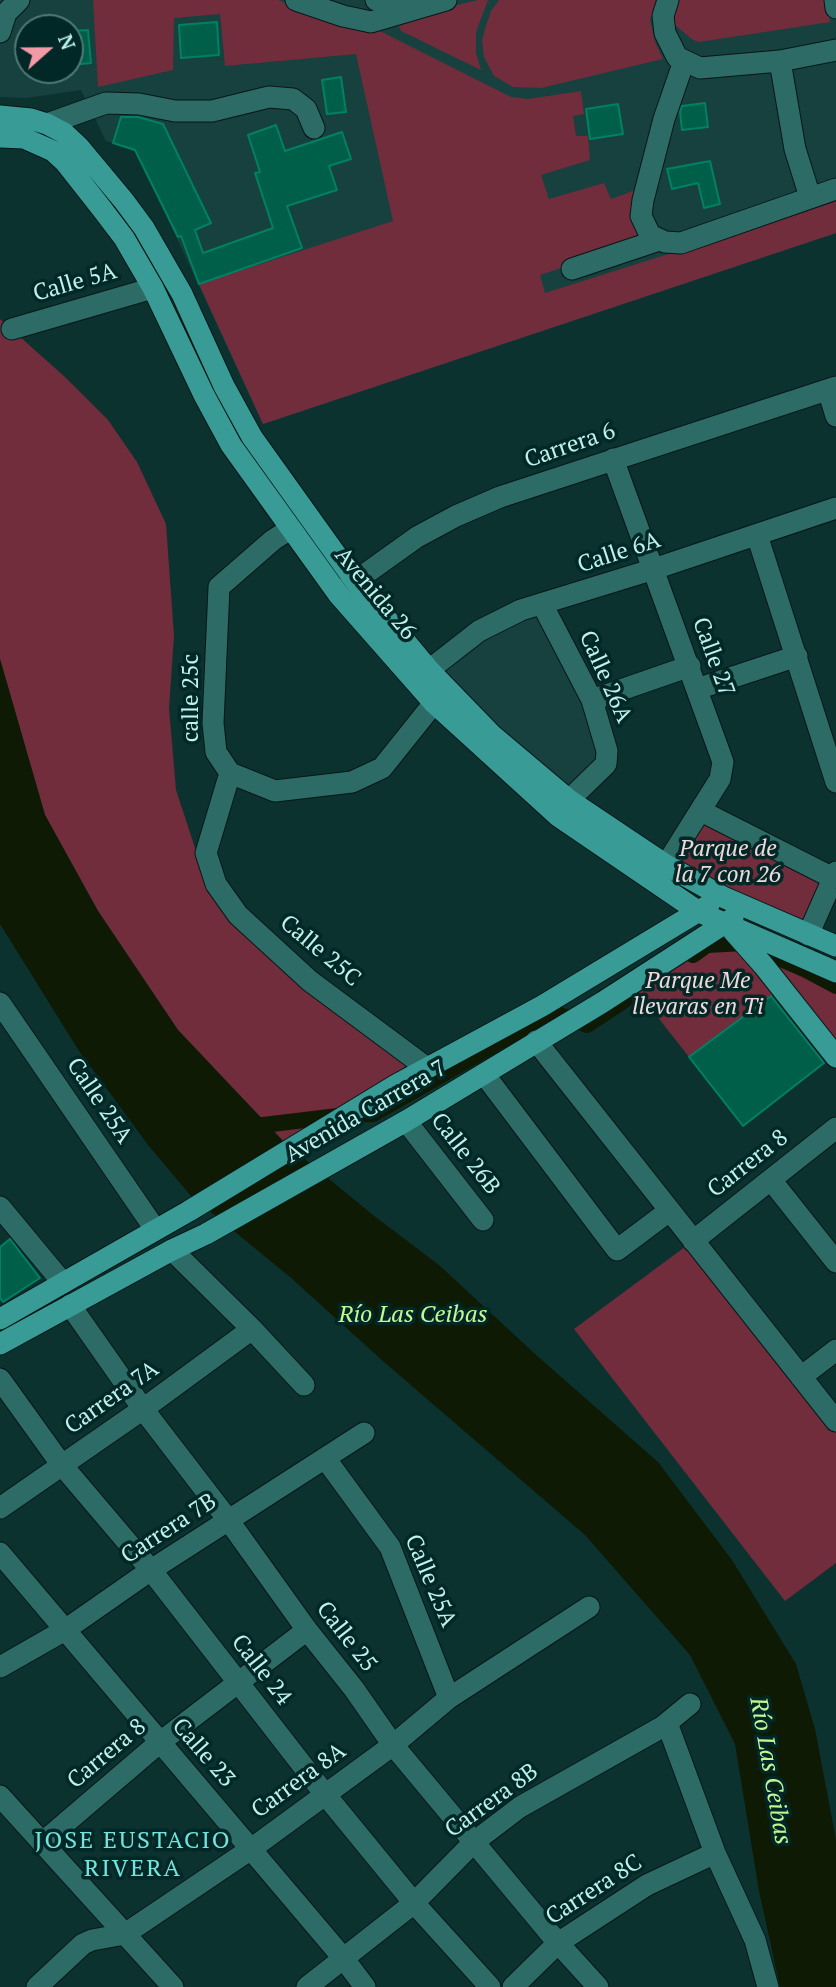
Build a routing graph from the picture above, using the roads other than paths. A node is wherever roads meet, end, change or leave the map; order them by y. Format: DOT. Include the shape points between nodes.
graph roads {
  1 [pos="19,0"];
  2 [pos="296,0"];
  3 [pos="376,0"];
  4 [pos="446,0"];
  5 [pos="667,0"];
  6 [pos="835,0"];
  7 [pos="422,7"];
  8 [pos="836,8"];
  9 [pos="0,32"];
  10 [pos="836,50"];
  11 [pos="684,61"];
  12 [pos="780,61"];
  13 [pos="0,116"];
  14 [pos="47,124"];
  15 [pos="314,128"];
  16 [pos="0,136"];
  17 [pos="836,189"];
  18 [pos="810,197"];
  19 [pos="659,240"];
  20 [pos="572,269"];
  21 [pos="153,288"];
  22 [pos="12,329"];
  23 [pos="832,388"];
  24 [pos="836,416"];
  25 [pos="613,459"];
  26 [pos="836,508"];
  27 [pos="290,529"];
  28 [pos="757,535"];
  29 [pos="654,569"];
  30 [pos="346,587"];
  31 [pos="542,604"];
  32 [pos="797,656"];
  33 [pos="690,666"];
  34 [pos="429,670"];
  35 [pos="697,689"];
  36 [pos="592,700"];
  37 [pos="434,704"];
  38 [pos="230,774"];
  39 [pos="836,782"];
  40 [pos="569,800"];
  41 [pos="701,811"];
  42 [pos="666,865"];
  43 [pos="834,875"];
  44 [pos="723,897"];
  45 [pos="747,907"];
  46 [pos="699,912"];
  47 [pos="726,924"];
  48 [pos="808,935"];
  49 [pos="836,946"];
  50 [pos="836,972"];
  51 [pos="0,1003"];
  52 [pos="536,1041"];
  53 [pos="836,1056"];
  54 [pos="427,1068"];
  55 [pos="484,1074"];
  56 [pos="406,1121"];
  57 [pos="836,1128"];
  58 [pos="771,1180"];
  59 [pos="0,1207"];
  60 [pos="669,1211"];
  61 [pos="483,1220"];
  62 [pos="155,1229"];
  63 [pos="693,1241"];
  64 [pos="172,1250"];
  65 [pos="836,1262"];
  66 [pos="63,1283"];
  67 [pos="70,1305"];
  68 [pos="0,1319"];
  69 [pos="252,1329"];
  70 [pos="0,1344"];
  71 [pos="836,1350"];
  72 [pos="801,1377"];
  73 [pos="0,1379"];
  74 [pos="304,1385"];
  75 [pos="143,1409"];
  76 [pos="836,1421"];
  77 [pos="364,1433"];
  78 [pos="325,1458"];
  79 [pos="61,1464"];
  80 [pos="0,1508"];
  81 [pos="229,1521"];
  82 [pos="0,1553"];
  83 [pos="151,1570"];
  84 [pos="589,1607"];
  85 [pos="65,1630"];
  86 [pos="306,1630"];
  87 [pos="0,1667"];
  88 [pos="238,1683"];
  89 [pos="449,1698"];
  90 [pos="690,1704"];
  91 [pos="667,1723"];
  92 [pos="159,1744"];
  93 [pos="393,1745"];
  94 [pos="324,1793"];
  95 [pos="0,1796"];
  96 [pos="474,1842"];
  97 [pos="42,1843"];
  98 [pos="251,1849"];
  99 [pos="715,1853"];
  100 [pos="414,1903"];
  101 [pos="125,1934"];
  102 [pos="558,1943"];
  103 [pos="344,1959"];
  104 [pos="37,1987"];
  105 [pos="173,1987"];
  106 [pos="307,1987"];
  107 [pos="365,1987"];
  108 [pos="490,1987"];
  109 [pos="513,1987"];
  110 [pos="598,1987"];
  111 [pos="768,1987"];
  1 -- 9 [label="street" via="6,13"];
  2 -- 7 [label="street" via="371,22"];
  3 -- 7 [label="street"];
  4 -- 7 [label="street"];
  5 -- 11 [label="street" via="665,33 677,57"];
  6 -- 8 [label="street"];
  10 -- 12 [label="street"];
  11 -- 12 [label="street" via="700,68"];
  11 -- 19 [label="street" via="643,200 641,216 650,235"];
  12 -- 18 [label="street" via="794,149"];
  13 -- 14 [label="main road, Avenida 26"];
  14 -- 15 [label="street" via="106,103 212,111 269,97 293,99 306,109"];
  14 -- 30 [label="main road, Avenida 26" via="79,147 144,228 182,295 237,412"];
  16 -- 21 [label="main road, Avenida 26" via="39,143 65,162 124,238"];
  17 -- 18 [label="street"];
  18 -- 19 [label="street" via="681,243"];
  19 -- 20 [label="street"];
  21 -- 22 [label="street, Calle 5A"];
  21 -- 27 [label="main road, Avenida 26" via="217,422"];
  23 -- 24 [label="street"];
  23 -- 25 [label="street, Carrera 6"];
  25 -- 29 [label="street, Calle 27"];
  25 -- 30 [label="street, Carrera 6" via="456,516 417,537"];
  26 -- 28 [label="street, Calle 6A"];
  27 -- 30 [label="main road, Avenida 26"];
  27 -- 38 [label="street, calle 25c" via="219,587 213,723 216,752"];
  28 -- 29 [label="street, Calle 6A"];
  28 -- 32 [label="street"];
  29 -- 31 [label="street, Calle 6A"];
  29 -- 33 [label="street, Calle 27"];
  30 -- 34 [label="main road, Avenida 26"];
  30 -- 37 [label="main road, Avenida 26"];
  31 -- 34 [label="street, Calle 6A" via="479,631"];
  31 -- 36 [label="street, Calle 26A"];
  32 -- 35 [label="street"];
  32 -- 39 [label="street"];
  33 -- 35 [label="street, Calle 27"];
  33 -- 36 [label="street"];
  34 -- 40 [label="main road, Avenida 26" via="492,735"];
  35 -- 41 [label="street, Calle 27" via="723,762 720,779"];
  36 -- 40 [label="street, Calle 26A" via="608,758"];
  37 -- 38 [label="street" via="382,768 352,782 275,791"];
  37 -- 46 [label="main road, Avenida 26" via="558,816"];
  38 -- 54 [label="street, Calle 25C" via="206,853 216,884 238,915 310,981"];
  40 -- 42 [label="main road, Avenida 26"];
  41 -- 42 [label="street, Calle 27"];
  41 -- 43 [label="street"];
  42 -- 44 [label="main road, Avenida 26"];
  43 -- 48 [label="street"];
  44 -- 45 [label="main road, Avenida 26"];
  44 -- 46 [label="main road, Avenida Carrera 7"];
  45 -- 47 [label="main road, Avenida Carrera 7"];
  45 -- 48 [label="main road, Avenida 26"];
  46 -- 47 [label="main road, Avenida 26"];
  46 -- 54 [label="main road, Avenida Carrera 7"];
  47 -- 50 [label="main road, Avenida 26"];
  47 -- 52 [label="main road, Avenida Carrera 7"];
  47 -- 53 [label="main road"];
  48 -- 49 [label="main road, Avenida 26"];
  51 -- 62 [label="street, Calle 25A"];
  52 -- 55 [label="main road, Avenida Carrera 7"];
  52 -- 60 [label="street"];
  54 -- 62 [label="main road, Avenida Carrera 7"];
  55 -- 56 [label="main road, Avenida Carrera 7"];
  55 -- 60 [label="street" via="617,1250"];
  56 -- 61 [label="street, Calle 26B"];
  56 -- 64 [label="main road, Avenida Carrera 7"];
  57 -- 58 [label="street, Carrera 8"];
  58 -- 63 [label="street, Carrera 8"];
  58 -- 65 [label="street"];
  59 -- 66 [label="street"];
  60 -- 63 [label="street"];
  62 -- 66 [label="main road, Avenida Carrera 7"];
  63 -- 72 [label="street"];
  64 -- 67 [label="main road, Avenida Carrera 7"];
  64 -- 69 [label="street"];
  66 -- 68 [label="main road, Avenida Carrera 7"];
  67 -- 70 [label="main road, Avenida Carrera 7"];
  67 -- 75 [label="street, Calle 25"];
  69 -- 74 [label="street"];
  69 -- 75 [label="street, Carrera 7A"];
  71 -- 72 [label="street"];
  72 -- 76 [label="street"];
  73 -- 79 [label="street, Calle 24"];
  75 -- 79 [label="street, Carrera 7A"];
  75 -- 81 [label="street, Calle 25"];
  77 -- 78 [label="street, Carrera 7B"];
  78 -- 81 [label="street, Carrera 7B"];
  78 -- 89 [label="street, Calle 25A" via="390,1547"];
  79 -- 80 [label="street, Carrera 7A"];
  79 -- 83 [label="street, Calle 24"];
  81 -- 83 [label="street, Carrera 7B"];
  81 -- 86 [label="street, Calle 25"];
  82 -- 85 [label="street, Calle 23"];
  83 -- 85 [label="street, Carrera 7B"];
  83 -- 88 [label="street, Calle 24"];
  84 -- 89 [label="street, Carrera 8A"];
  85 -- 87 [label="street, Carrera 7B"];
  85 -- 92 [label="street, Calle 23"];
  86 -- 88 [label="street, Carrera 8"];
  86 -- 93 [label="street, Calle 25"];
  88 -- 92 [label="street, Carrera 8"];
  88 -- 94 [label="street, Calle 24"];
  89 -- 93 [label="street, Carrera 8A"];
  90 -- 91 [label="street, Carrera 8B"];
  91 -- 96 [label="street, Carrera 8B" via="520,1807"];
  91 -- 99 [label="street"];
  92 -- 97 [label="street, Carrera 8"];
  92 -- 98 [label="street, Calle 23"];
  93 -- 94 [label="street, Carrera 8A"];
  93 -- 96 [label="street, Calle 25"];
  94 -- 98 [label="street, Carrera 8A"];
  94 -- 100 [label="street, Calle 24"];
  95 -- 97 [label="street"];
  96 -- 100 [label="street, Carrera 8B"];
  96 -- 102 [label="street, Calle 25"];
  97 -- 101 [label="street"];
  98 -- 101 [label="street, Carrera 8A"];
  98 -- 103 [label="street, Calle 23"];
  99 -- 102 [label="street, Carrera 8C" via="648,1885"];
  99 -- 111 [label="street" via="755,1940"];
  100 -- 103 [label="street, Carrera 8B"];
  100 -- 108 [label="street, Calle 24"];
  101 -- 104 [label="street, Carrera 8A" via="83,1944"];
  101 -- 105 [label="street"];
  102 -- 109 [label="street, Carrera 8C"];
  102 -- 110 [label="street, Calle 25"];
  103 -- 106 [label="street, Carrera 8B"];
  103 -- 107 [label="street, Calle 23"];
}
